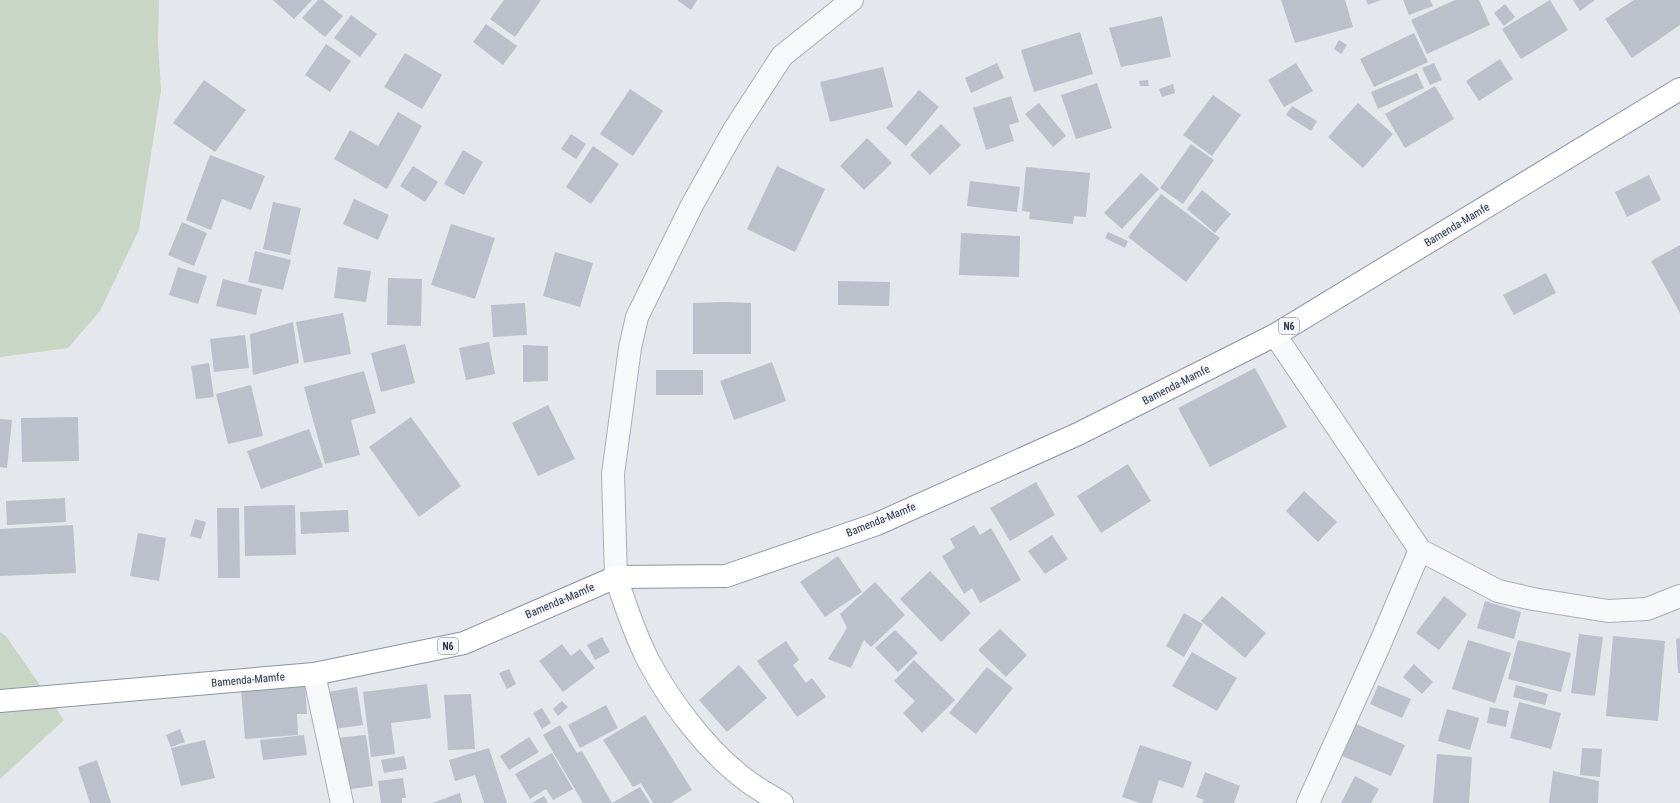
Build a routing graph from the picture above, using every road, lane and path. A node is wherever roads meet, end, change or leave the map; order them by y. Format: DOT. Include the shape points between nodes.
graph roads {
  1 [pos="852,0"];
  2 [pos="1680,89"];
  3 [pos="1275,335"];
  4 [pos="1420,550"];
  5 [pos="616,577"];
  6 [pos="1680,596"];
  7 [pos="314,674"];
  8 [pos="0,701"];
  9 [pos="342,803"];
  10 [pos="782,803"];
  11 [pos="1308,803"];
  1 -- 5 [label="street" via="782,56 734,130 692,205 637,317 630,348 613,474"];
  2 -- 3 [label="main road, Bamenda-Mamfe / N6"];
  3 -- 4 [label="street"];
  3 -- 5 [label="main road, Bamenda-Mamfe / N6" via="1078,434 877,524 726,576"];
  4 -- 6 [label="street" via="1498,590 1540,600 1608,611 1647,609"];
  4 -- 11 [label="street"];
  5 -- 7 [label="main road, Bamenda-Mamfe / N6" via="464,643"];
  5 -- 10 [label="main road" via="648,660 676,705 713,749 746,780"];
  7 -- 8 [label="main road, Bamenda-Mamfe / N6"];
  7 -- 9 [label="street"];
}
